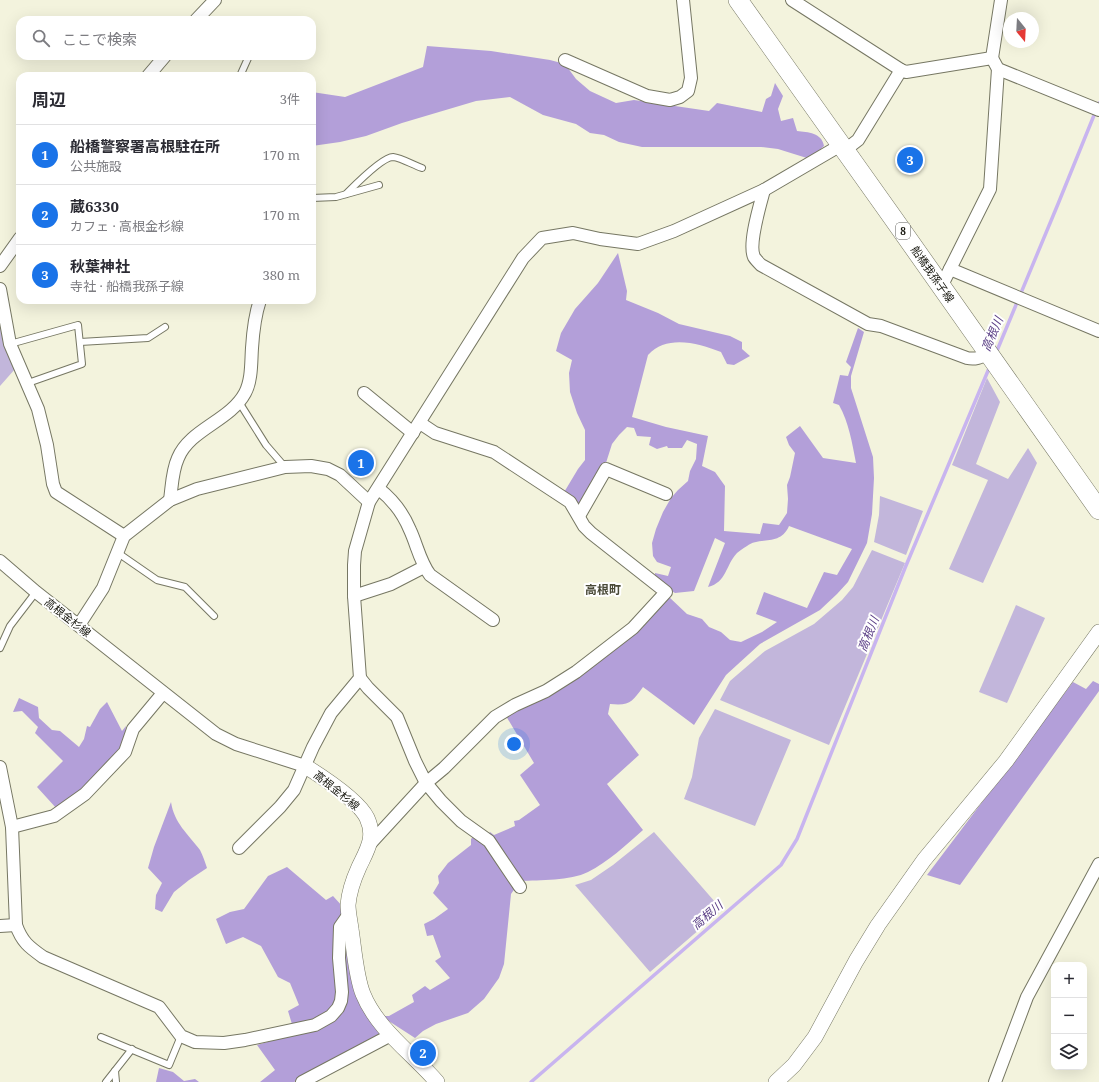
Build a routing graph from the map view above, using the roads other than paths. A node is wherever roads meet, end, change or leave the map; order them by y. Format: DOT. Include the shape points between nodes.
graph roads {
  1 [pos="214,0"];
  2 [pos="683,0"];
  3 [pos="738,0"];
  4 [pos="792,0"];
  5 [pos="1001,0"];
  6 [pos="200,16"];
  7 [pos="162,60"];
  8 [pos="247,60"];
  9 [pos="565,60"];
  10 [pos="995,64"];
  11 [pos="902,70"];
  12 [pos="153,72"];
  13 [pos="242,72"];
  14 [pos="1095,108"];
  15 [pos="843,148"];
  16 [pos="422,168"];
  17 [pos="379,185"];
  18 [pos="764,190"];
  19 [pos="346,194"];
  20 [pos="316,198"];
  21 [pos="16,243"];
  22 [pos="0,265"];
  23 [pos="950,269"];
  24 [pos="941,286"];
  25 [pos="0,289"];
  26 [pos="259,304"];
  27 [pos="165,328"];
  28 [pos="1099,331"];
  29 [pos="80,342"];
  30 [pos="10,344"];
  31 [pos="989,353"];
  32 [pos="28,382"];
  33 [pos="364,393"];
  34 [pos="239,402"];
  35 [pos="416,428"];
  36 [pos="285,466"];
  37 [pos="378,489"];
  38 [pos="666,494"];
  39 [pos="170,500"];
  40 [pos="369,502"];
  41 [pos="1099,510"];
  42 [pos="579,516"];
  43 [pos="124,536"];
  44 [pos="118,553"];
  45 [pos="0,561"];
  46 [pos="424,567"];
  47 [pos="36,592"];
  48 [pos="354,596"];
  49 [pos="214,616"];
  50 [pos="493,620"];
  51 [pos="79,625"];
  52 [pos="1099,632"];
  53 [pos="0,648"];
  54 [pos="360,678"];
  55 [pos="163,693"];
  56 [pos="305,766"];
  57 [pos="0,767"];
  58 [pos="426,783"];
  59 [pos="12,827"];
  60 [pos="370,845"];
  61 [pos="239,848"];
  62 [pos="1099,864"];
  63 [pos="520,887"];
  64 [pos="349,914"];
  65 [pos="16,925"];
  66 [pos="0,926"];
  67 [pos="391,1035"];
  68 [pos="181,1036"];
  69 [pos="101,1037"];
  70 [pos="132,1050"];
  71 [pos="115,1071"];
  72 [pos="106,1082"];
  73 [pos="116,1082"];
  74 [pos="302,1082"];
  75 [pos="437,1082"];
  76 [pos="776,1082"];
  77 [pos="995,1082"];
  1 -- 6 [label="street"];
  2 -- 9 [label="street" via="691,78 688,91 680,97 670,100 647,96"];
  3 -- 15 [label="main road, 船橋我孫子線 / 8"];
  4 -- 11 [label="street"];
  5 -- 10 [label="street"];
  7 -- 12 [label="street"];
  8 -- 13 [label="lane"];
  10 -- 11 [label="street" via="906,72"];
  10 -- 14 [label="street"];
  10 -- 23 [label="street" via="990,189"];
  11 -- 15 [label="street" via="858,140"];
  15 -- 18 [label="street"];
  15 -- 24 [label="main road, 船橋我孫子線 / 8"];
  16 -- 19 [label="lane" via="391,157 363,177"];
  17 -- 19 [label="lane"];
  18 -- 31 [label="street" via="758,210 753,249 754,258 761,265 868,324 882,326 974,360"];
  18 -- 35 [label="street" via="674,231 638,244 573,233 542,238 523,258"];
  19 -- 20 [label="lane"];
  21 -- 22 [label="street"];
  23 -- 24 [label="street"];
  23 -- 28 [label="street"];
  24 -- 31 [label="main road, 船橋我孫子線 / 8"];
  25 -- 30 [label="street"];
  26 -- 34 [label="street" via="249,380 246,392"];
  27 -- 29 [label="lane" via="148,338"];
  29 -- 30 [label="lane" via="78,326"];
  29 -- 32 [label="lane" via="82,364"];
  30 -- 32 [label="street"];
  31 -- 41 [label="main road, 船橋我孫子線 / 8"];
  32 -- 43 [label="street" via="38,409 56,492"];
  33 -- 35 [label="street"];
  34 -- 36 [label="lane" via="266,445"];
  34 -- 39 [label="street" via="225,416 190,440 185,447 174,469"];
  35 -- 37 [label="street"];
  35 -- 42 [label="street" via="494,452 570,502"];
  36 -- 39 [label="street" via="197,489"];
  36 -- 40 [label="street" via="328,469 340,476"];
  37 -- 40 [label="street"];
  37 -- 46 [label="street" via="399,509"];
  38 -- 42 [label="street" via="606,469"];
  39 -- 43 [label="street"];
  40 -- 48 [label="street" via="355,551"];
  42 -- 58 [label="street" via="591,533 666,592 633,628 576,672 546,691 495,717"];
  43 -- 44 [label="street"];
  44 -- 49 [label="lane" via="157,580 185,587"];
  44 -- 51 [label="street" via="103,588"];
  45 -- 47 [label="street, 高根金杉線"];
  46 -- 48 [label="street" via="390,584"];
  46 -- 50 [label="street" via="430,575"];
  47 -- 51 [label="street, 高根金杉線"];
  47 -- 53 [label="lane" via="10,626"];
  48 -- 54 [label="street"];
  51 -- 55 [label="street, 高根金杉線"];
  52 -- 76 [label="street" via="1006,761 924,860 878,925 815,1037 794,1065"];
  54 -- 56 [label="street" via="331,713"];
  54 -- 58 [label="street" via="397,717"];
  55 -- 56 [label="street, 高根金杉線" via="216,734 236,744"];
  55 -- 59 [label="street" via="133,729 125,752 85,794 54,816"];
  56 -- 60 [label="street, 高根金杉線" via="330,782 362,811 369,825"];
  56 -- 61 [label="street" via="294,790"];
  57 -- 59 [label="street"];
  58 -- 60 [label="street"];
  58 -- 63 [label="street" via="461,820 489,841"];
  59 -- 65 [label="street"];
  60 -- 64 [label="street, 高根金杉線" via="353,882 348,905"];
  62 -- 77 [label="street" via="1027,997"];
  64 -- 67 [label="street, 高根金杉線" via="362,993 370,1010"];
  64 -- 68 [label="street" via="340,927 341,1001 331,1016 315,1025 224,1043 196,1042"];
  65 -- 66 [label="street"];
  65 -- 68 [label="street" via="26,945 43,957 159,1007"];
  67 -- 74 [label="street"];
  67 -- 75 [label="street, 高根金杉線"];
  68 -- 70 [label="lane" via="169,1065"];
  69 -- 70 [label="lane"];
  70 -- 71 [label="lane"];
  71 -- 72 [label="lane"];
  71 -- 73 [label="lane"];
}
